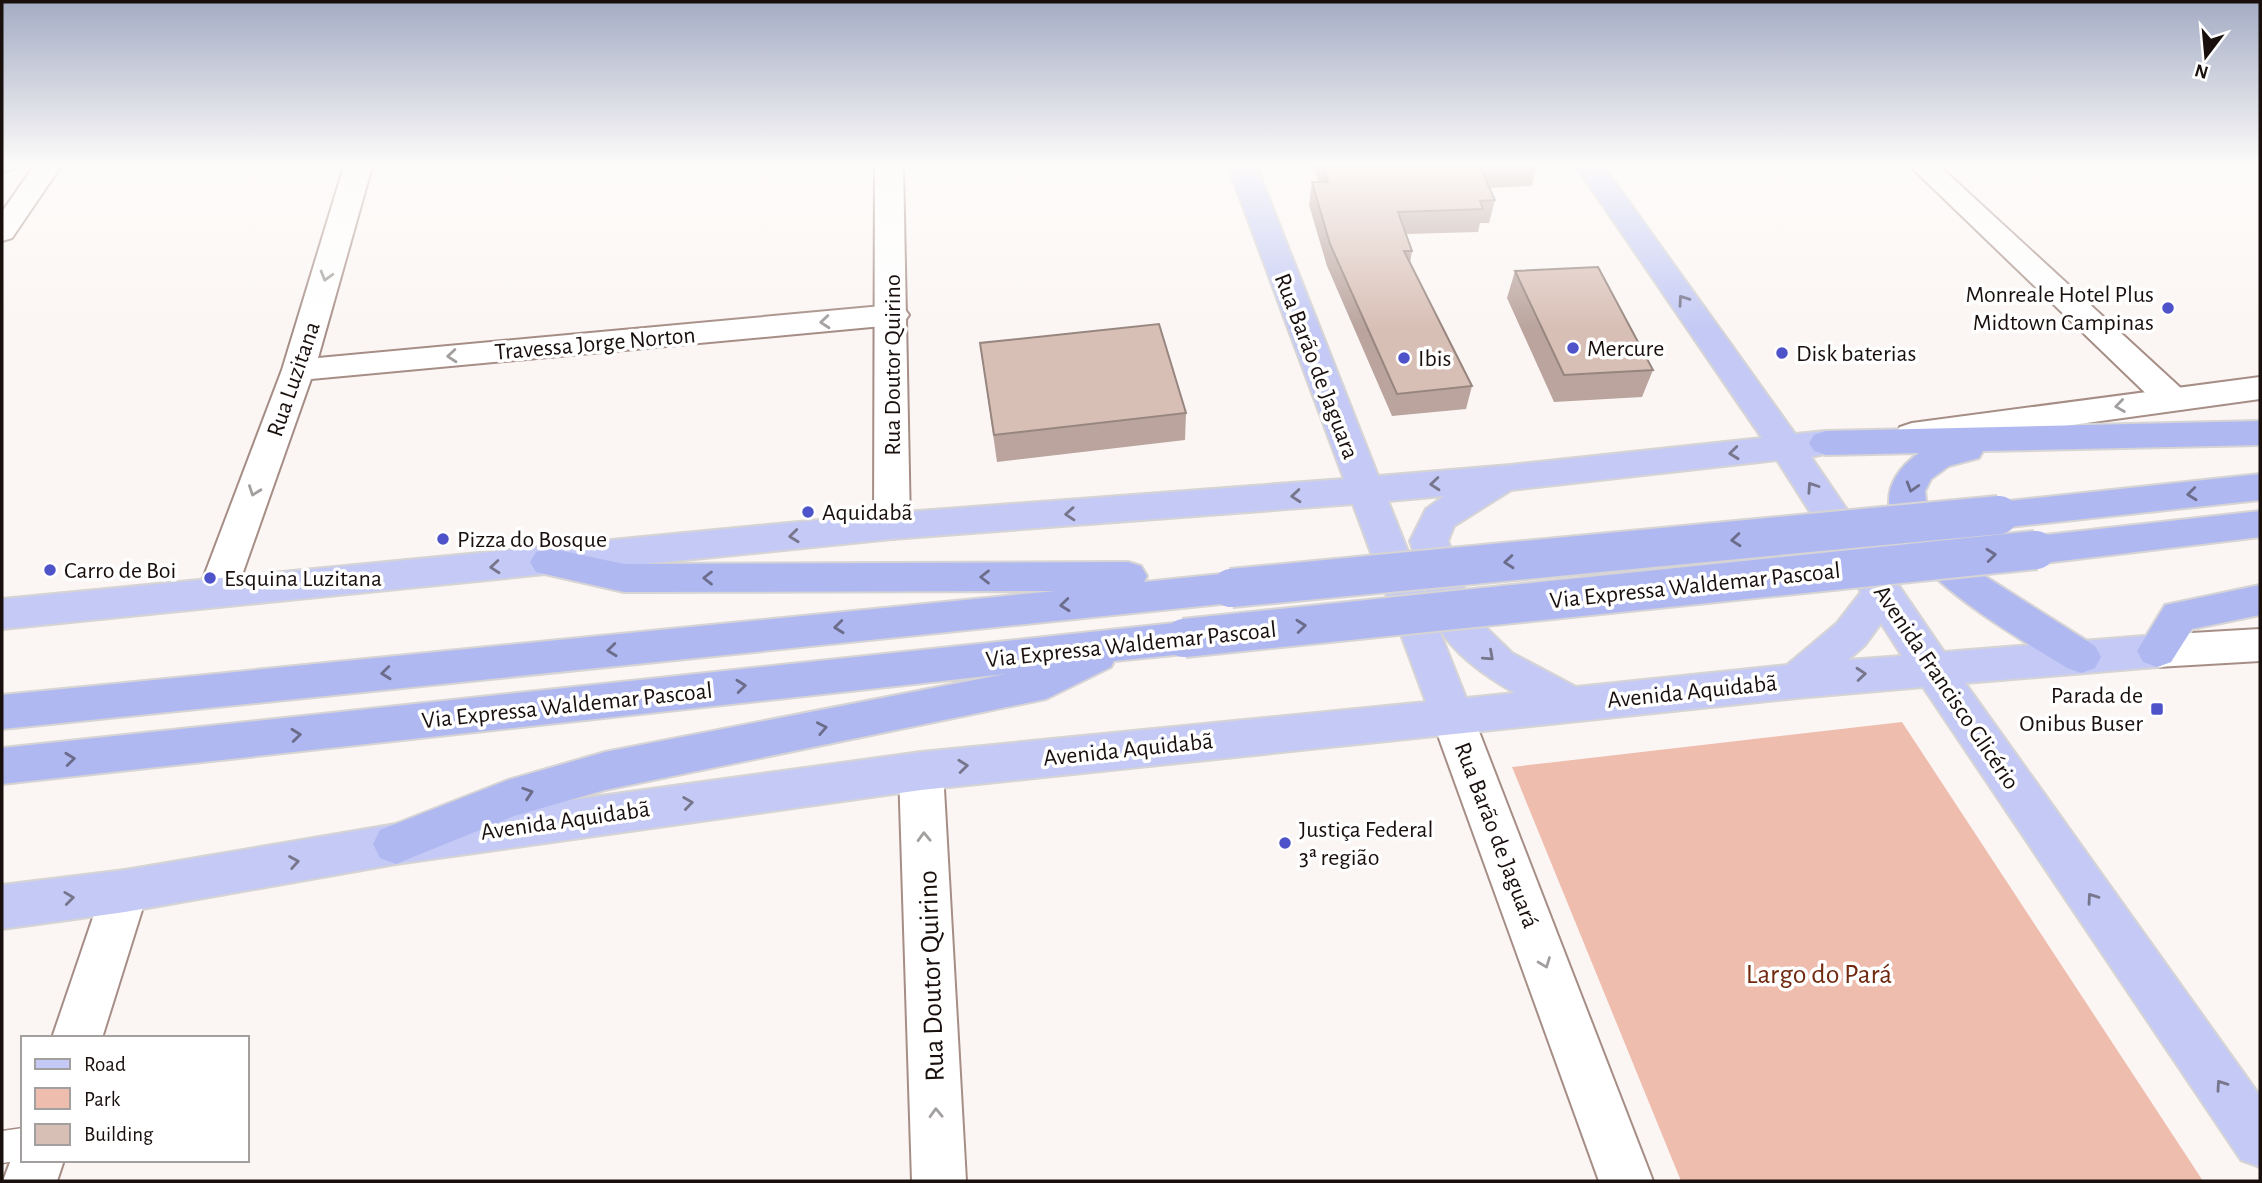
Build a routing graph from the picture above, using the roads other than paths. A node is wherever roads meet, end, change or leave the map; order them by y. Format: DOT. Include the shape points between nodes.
graph roads {
  1 [pos="343,218"];
  2 [pos="890,218"];
  3 [pos="1262,218"];
  4 [pos="1626,218"];
  5 [pos="1979,218"];
  6 [pos="893,315"];
  7 [pos="298,370"];
  8 [pos="2260,388"];
  9 [pos="2172,399"];
  10 [pos="2260,433"];
  11 [pos="2011,440"];
  12 [pos="1826,443"];
  13 [pos="1786,447"];
  14 [pos="1510,478"];
  15 [pos="2260,487"];
  16 [pos="1364,490"];
  17 [pos="2260,524"];
  18 [pos="892,526"];
  19 [pos="549,562"];
  20 [pos="1214,590"];
  21 [pos="217,592"];
  22 [pos="1883,592"];
  23 [pos="2260,600"];
  24 [pos="2,614"];
  25 [pos="1118,645"];
  26 [pos="2260,645"];
  27 [pos="2157,651"];
  28 [pos="2081,657"];
  29 [pos="1932,668"];
  30 [pos="1797,681"];
  31 [pos="1569,703"];
  32 [pos="2,712"];
  33 [pos="1452,716"];
  34 [pos="2,766"];
  35 [pos="921,771"];
  36 [pos="396,844"];
  37 [pos="125,891"];
  38 [pos="2,907"];
  39 [pos="78,1036"];
  40 [pos="2260,1141"];
  41 [pos="21,1144"];
  42 [pos="2,1147"];
  43 [pos="36,1162"];
  44 [pos="30,1181"];
  45 [pos="939,1181"];
  46 [pos="1626,1181"];
  1 -- 7 [label="street, Rua Luzitana, one-way"];
  2 -- 6 [label="street, Rua Doutor Quirino"];
  3 -- 16 [label="main road, Rua Barão de Jaguara"];
  13 -- 4 [label="main road, Avenida Francisco Glicério, one-way"];
  5 -- 9 [label="street"];
  6 -- 7 [label="street, Travessa Jorge Norton, one-way"];
  6 -- 18 [label="street, Rua Doutor Quirino"];
  7 -- 21 [label="street, Rua Luzitana, one-way"];
  8 -- 9 [label="street"];
  9 -- 12 [label="street, one-way"];
  10 -- 11 [label="highway"];
  11 -- 12 [label="highway"];
  11 -- 28 [label="highway, one-way" via="1937,457 1918,471 1908,491 1910,519 1925,546 1956,576"];
  12 -- 13 [label="main road"];
  13 -- 14 [label="main road, one-way"];
  22 -- 13 [label="main road, Avenida Francisco Glicério, one-way"];
  14 -- 16 [label="main road, one-way"];
  14 -- 31 [label="main road, one-way" via="1439,518 1429,541 1456,623 1498,664"];
  15 -- 20 [label="highway, Via Expressa Waldemar Pascoal, one-way, bridge"];
  16 -- 18 [label="main road, one-way"];
  16 -- 33 [label="main road, Rua Barão de Jaguará"];
  25 -- 17 [label="highway, Via Expressa Waldemar Pascoal, one-way, bridge"];
  18 -- 19 [label="main road, one-way"];
  20 -- 19 [label="highway, one-way" via="1134,576 624,578"];
  19 -- 21 [label="main road, one-way"];
  20 -- 32 [label="highway, Via Expressa Waldemar Pascoal, one-way"];
  21 -- 24 [label="main road"];
  22 -- 29 [label="main road, Avenida Francisco Glicério"];
  22 -- 30 [label="main road" via="1851,634"];
  23 -- 27 [label="highway" via="2179,616"];
  34 -- 25 [label="highway, Via Expressa Waldemar Pascoal, one-way"];
  36 -- 25 [label="highway, one-way" via="508,799 605,771 1046,682"];
  26 -- 27 [label="street, Avenida Aquidabã"];
  27 -- 28 [label="main road, Avenida Aquidabã"];
  28 -- 29 [label="main road, Avenida Aquidabã"];
  30 -- 29 [label="main road, Avenida Aquidabã, one-way"];
  40 -- 29 [label="main road, Avenida Francisco Glicério, one-way"];
  30 -- 31 [label="main road, Avenida Aquidabã"];
  31 -- 33 [label="main road, Avenida Aquidabã"];
  35 -- 33 [label="main road, Avenida Aquidabã, one-way"];
  33 -- 46 [label="street, Rua Barão de Jaguará, one-way"];
  36 -- 35 [label="main road, Avenida Aquidabã, one-way"];
  45 -- 35 [label="street, Rua Doutor Quirino, one-way"];
  37 -- 36 [label="main road, Avenida Aquidabã, one-way"];
  38 -- 37 [label="main road, Avenida Aquidabã, one-way"];
  37 -- 39 [label="street"];
  41 -- 42 [label="lane"];
  43 -- 44 [label="street"];
}
